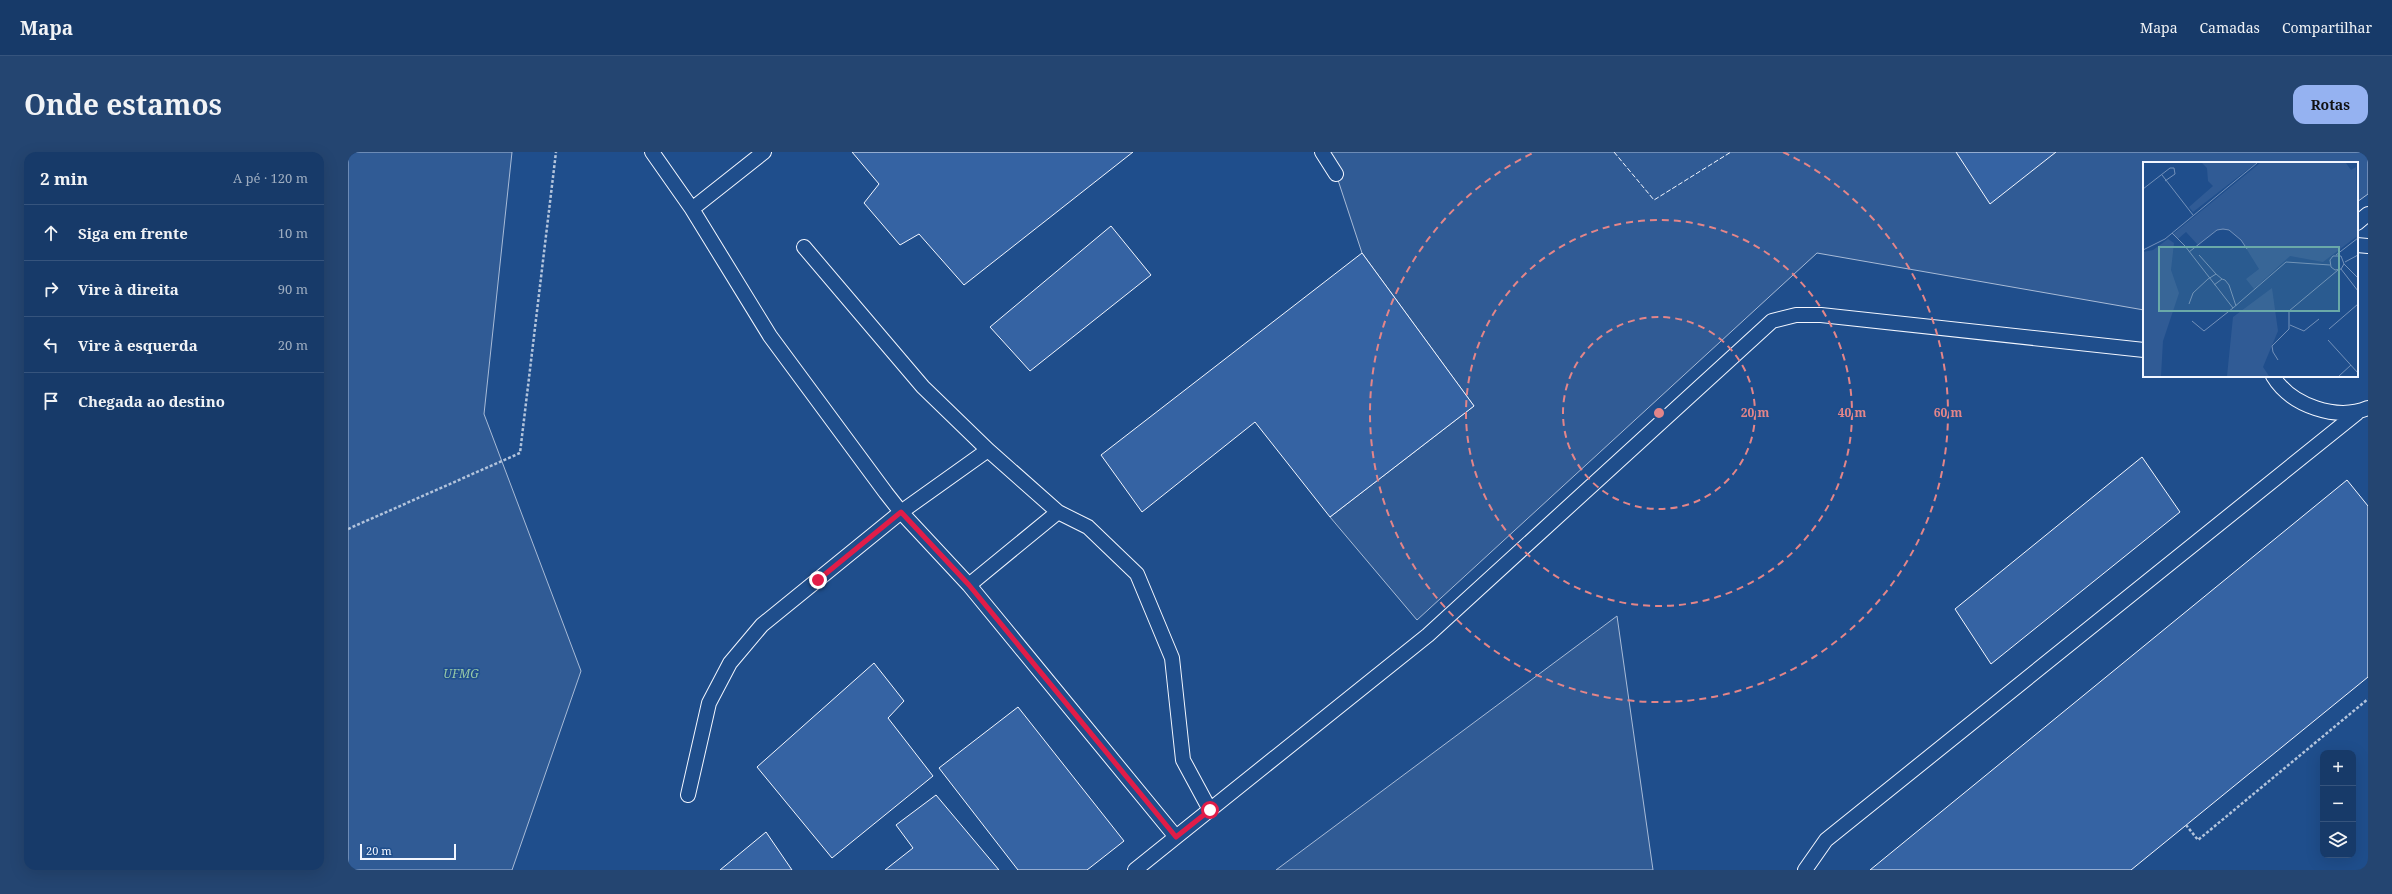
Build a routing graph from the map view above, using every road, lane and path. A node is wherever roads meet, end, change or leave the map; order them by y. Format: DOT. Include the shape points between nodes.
graph roads {
  1 [pos="556,152"];
  2 [pos="652,152"];
  3 [pos="764,152"];
  4 [pos="1322,152"];
  5 [pos="1336,174"];
  6 [pos="692,209"];
  7 [pos="2368,214"];
  8 [pos="2358,222"];
  9 [pos="2358,245"];
  10 [pos="2368,246"];
  11 [pos="804,247"];
  12 [pos="2143,350"];
  13 [pos="2274,377"];
  14 [pos="2362,411"];
  15 [pos="988,450"];
  16 [pos="901,512"];
  17 [pos="1058,512"];
  18 [pos="348,530"];
  19 [pos="969,585"];
  20 [pos="2368,699"];
  21 [pos="688,795"];
  22 [pos="1210,810"];
  23 [pos="2186,825"];
  24 [pos="1176,837"];
  25 [pos="1135,870"];
  26 [pos="1805,870"];
  1 -- 18 [label="path" via="520,453"];
  2 -- 6 [label="lane"];
  3 -- 6 [label="lane"];
  4 -- 5 [label="lane"];
  6 -- 16 [label="lane" via="770,336"];
  7 -- 8 [label="lane"];
  9 -- 10 [label="lane"];
  11 -- 15 [label="lane" via="923,387"];
  12 -- 22 [label="lane" via="1821,315 1796,315 1772,321 1428,635"];
  13 -- 14 [label="lane" via="2295,399 2327,412"];
  14 -- 26 [label="lane" via="1826,840"];
  15 -- 16 [label="lane"];
  15 -- 17 [label="lane"];
  16 -- 19 [label="lane"];
  16 -- 21 [label="lane" via="762,625 730,664 709,703"];
  17 -- 19 [label="lane"];
  17 -- 22 [label="lane" via="1088,527 1137,574 1172,658 1183,760"];
  19 -- 24 [label="lane"];
  20 -- 23 [label="path" via="2198,840"];
  22 -- 24 [label="lane"];
  24 -- 25 [label="lane"];
}
